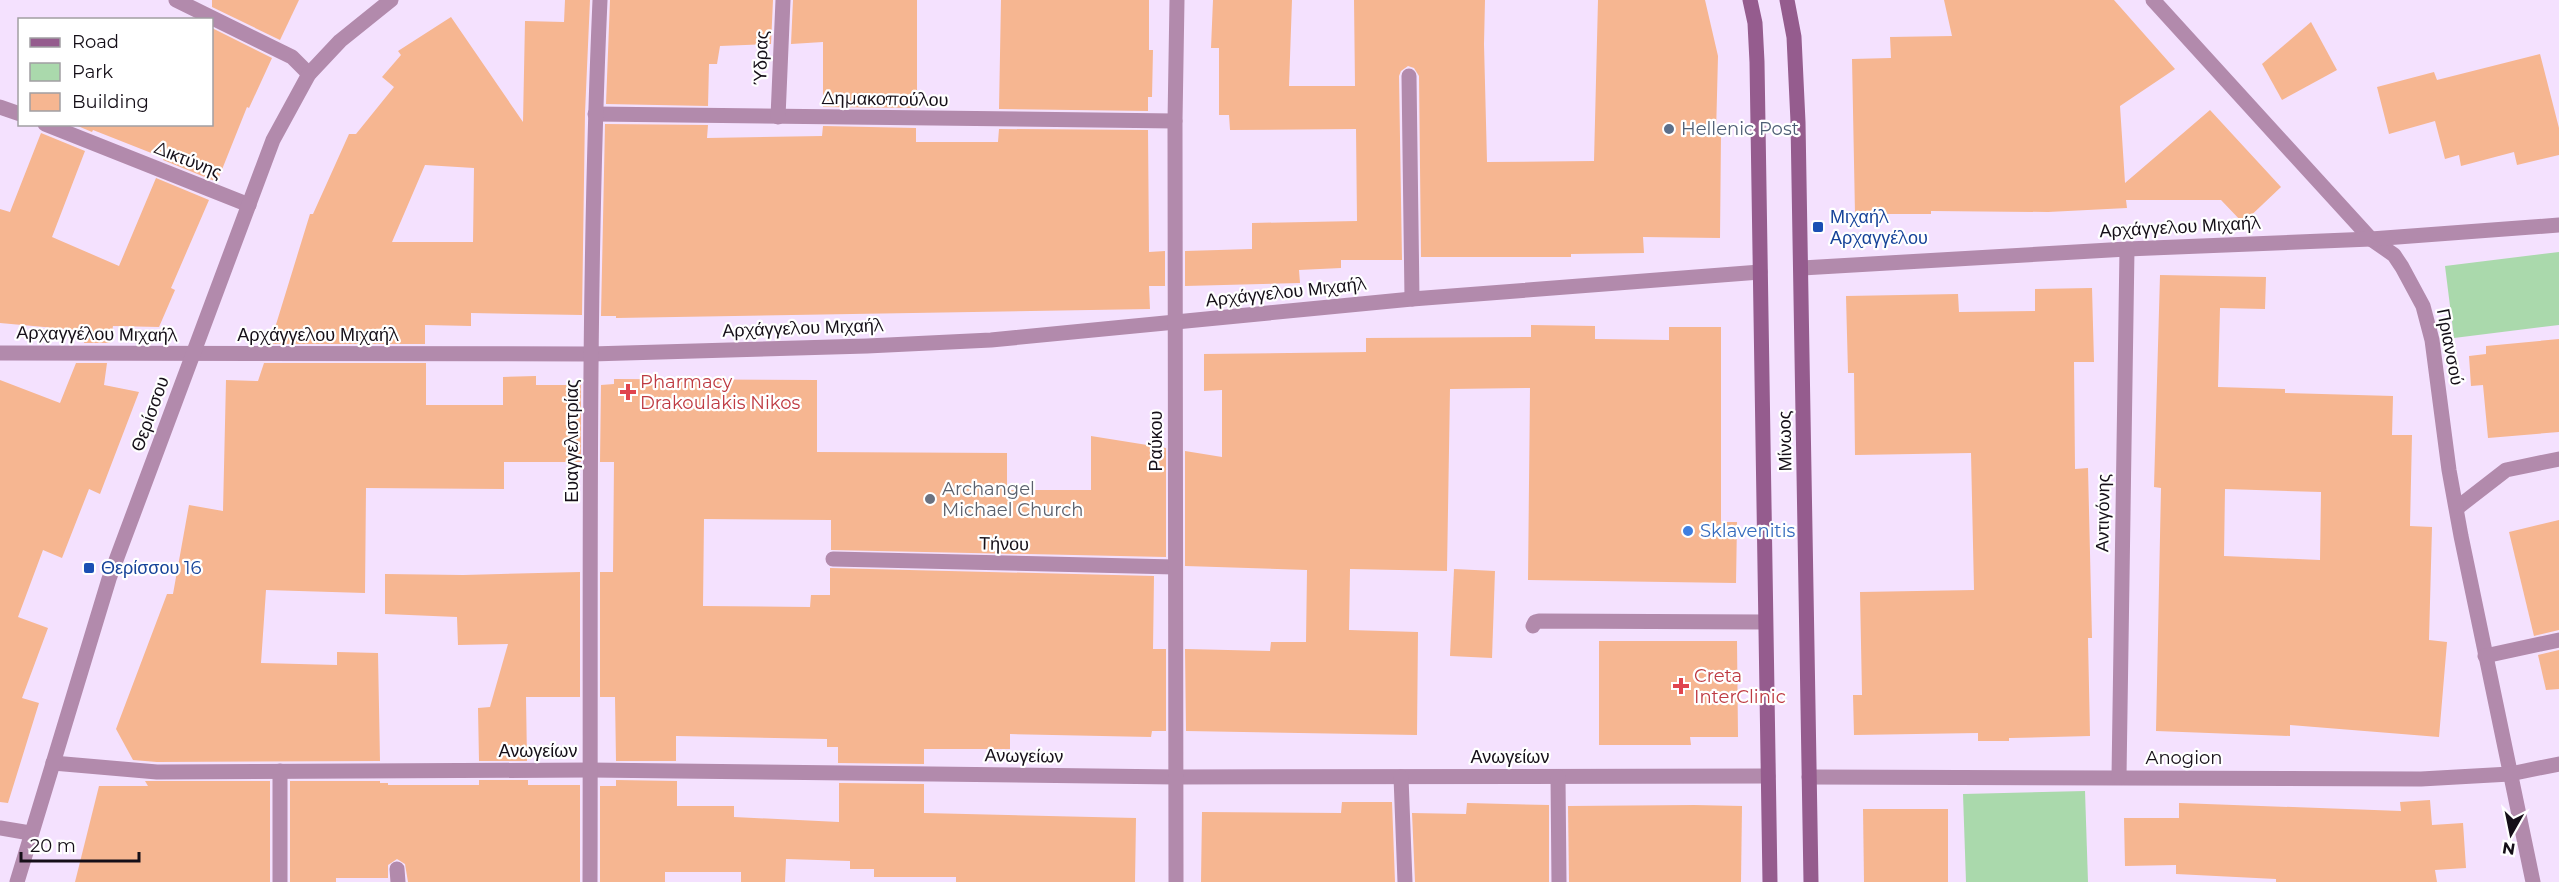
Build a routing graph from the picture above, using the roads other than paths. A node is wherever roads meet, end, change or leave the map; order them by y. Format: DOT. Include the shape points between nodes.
graph roads {
  1 [pos="176,0"];
  2 [pos="391,0"];
  3 [pos="600,0"];
  4 [pos="783,0"];
  5 [pos="1177,0"];
  6 [pos="1750,0"];
  7 [pos="1787,0"];
  8 [pos="2153,0"];
  9 [pos="213,18"];
  10 [pos="213,18"];
  11 [pos="309,74"];
  12 [pos="1409,76"];
  13 [pos="0,107"];
  14 [pos="18,113"];
  15 [pos="595,114"];
  16 [pos="778,117"];
  17 [pos="1175,121"];
  18 [pos="50,126"];
  19 [pos="249,205"];
  20 [pos="2559,225"];
  21 [pos="2371,238"];
  22 [pos="2127,249"];
  23 [pos="1802,268"];
  24 [pos="1760,272"];
  25 [pos="1412,299"];
  26 [pos="1176,323"];
  27 [pos="0,353"];
  28 [pos="591,354"];
  29 [pos="193,355"];
  30 [pos="2559,459"];
  31 [pos="2457,508"];
  32 [pos="833,559"];
  33 [pos="1174,567"];
  34 [pos="1765,622"];
  35 [pos="1533,626"];
  36 [pos="2559,640"];
  37 [pos="2485,656"];
  38 [pos="53,763"];
  39 [pos="2559,764"];
  40 [pos="590,770"];
  41 [pos="280,771"];
  42 [pos="2510,774"];
  43 [pos="1176,777"];
  44 [pos="1401,777"];
  45 [pos="1558,777"];
  46 [pos="1768,777"];
  47 [pos="1809,777"];
  48 [pos="2119,777"];
  49 [pos="0,828"];
  50 [pos="30,833"];
  51 [pos="17,882"];
  52 [pos="280,882"];
  53 [pos="590,882"];
  54 [pos="1176,882"];
  55 [pos="1405,882"];
  56 [pos="1559,882"];
  57 [pos="1770,882"];
  58 [pos="1811,882"];
  59 [pos="2533,882"];
  1 -- 9 [label="street"];
  2 -- 11 [label="street, Θερίσσου" via="340,41"];
  3 -- 15 [label="street, Ευαγγελιστρίας"];
  4 -- 16 [label="street, Ύδρας"];
  5 -- 17 [label="street, Ραύκου"];
  6 -- 24 [label="main road, Μίνωος" via="1757,62"];
  7 -- 23 [label="main road, Μίνωος" via="1797,85"];
  8 -- 21 [label="street, Πριανσού"];
  10 -- 11 [label="street" via="292,57"];
  11 -- 19 [label="street, Θερίσσου" via="273,140"];
  12 -- 25 [label="street"];
  13 -- 14 [label="street"];
  15 -- 16 [label="street, Δημακοπούλου"];
  15 -- 28 [label="street, Ευαγγελιστρίας"];
  16 -- 17 [label="street, Δημακοπούλου"];
  17 -- 26 [label="street, Ραύκου"];
  18 -- 19 [label="street, Δικτύνης"];
  19 -- 29 [label="street, Θερίσσου"];
  20 -- 21 [label="street, Αρχάγγελου Μιχαήλ"];
  21 -- 22 [label="street, Αρχάγγελου Μιχαήλ"];
  21 -- 31 [label="street, Πριανσού" via="2394,255 2423,306 2433,347"];
  22 -- 23 [label="street, Αρχάγγελου Μιχαήλ"];
  22 -- 48 [label="street, Αντιγόνης"];
  23 -- 47 [label="main road, Μίνωος"];
  24 -- 25 [label="street, Αρχάγγελου Μιχαήλ"];
  24 -- 34 [label="main road, Μίνωος"];
  25 -- 26 [label="street, Αρχάγγελου Μιχαήλ"];
  26 -- 28 [label="street, Αρχάγγελου Μιχαήλ" via="979,340"];
  26 -- 33 [label="street, Ραύκου"];
  27 -- 29 [label="street, Αρχαγγέλου Μιχαήλ"];
  28 -- 29 [label="street, Αρχάγγελου Μιχαήλ"];
  28 -- 40 [label="street, Ευαγγελιστρίας"];
  29 -- 38 [label="street, Θερίσσου" via="109,579"];
  30 -- 31 [label="street" via="2506,470"];
  31 -- 37 [label="street, Πριανσού"];
  32 -- 33 [label="street, Τήνου"];
  33 -- 43 [label="street, Ραύκου"];
  34 -- 35 [label="street" via="1539,621"];
  34 -- 46 [label="main road, Μίνωος"];
  36 -- 37 [label="street"];
  37 -- 42 [label="street, Πριανσού"];
  38 -- 41 [label="street, Ανωγείων" via="157,772"];
  38 -- 50 [label="street, Θερίσσου"];
  39 -- 42 [label="street, Anogion"];
  40 -- 41 [label="street, Ανωγείων"];
  40 -- 43 [label="street, Ανωγείων"];
  40 -- 53 [label="street, Ευαγγελιστρίας"];
  41 -- 52 [label="street"];
  42 -- 48 [label="street, Anogion" via="2409,780"];
  42 -- 59 [label="street, Πριανσού"];
  43 -- 44 [label="street, Ανωγείων"];
  43 -- 54 [label="street, Ραύκου"];
  44 -- 45 [label="street, Ανωγείων"];
  44 -- 55 [label="street"];
  45 -- 46 [label="street, Ανωγείων"];
  45 -- 56 [label="street"];
  46 -- 57 [label="main road, Μίνωος"];
  47 -- 48 [label="street, Anogion"];
  47 -- 58 [label="main road, Μίνωος"];
  49 -- 50 [label="street"];
  50 -- 51 [label="street, Θερίσσου"];
}
